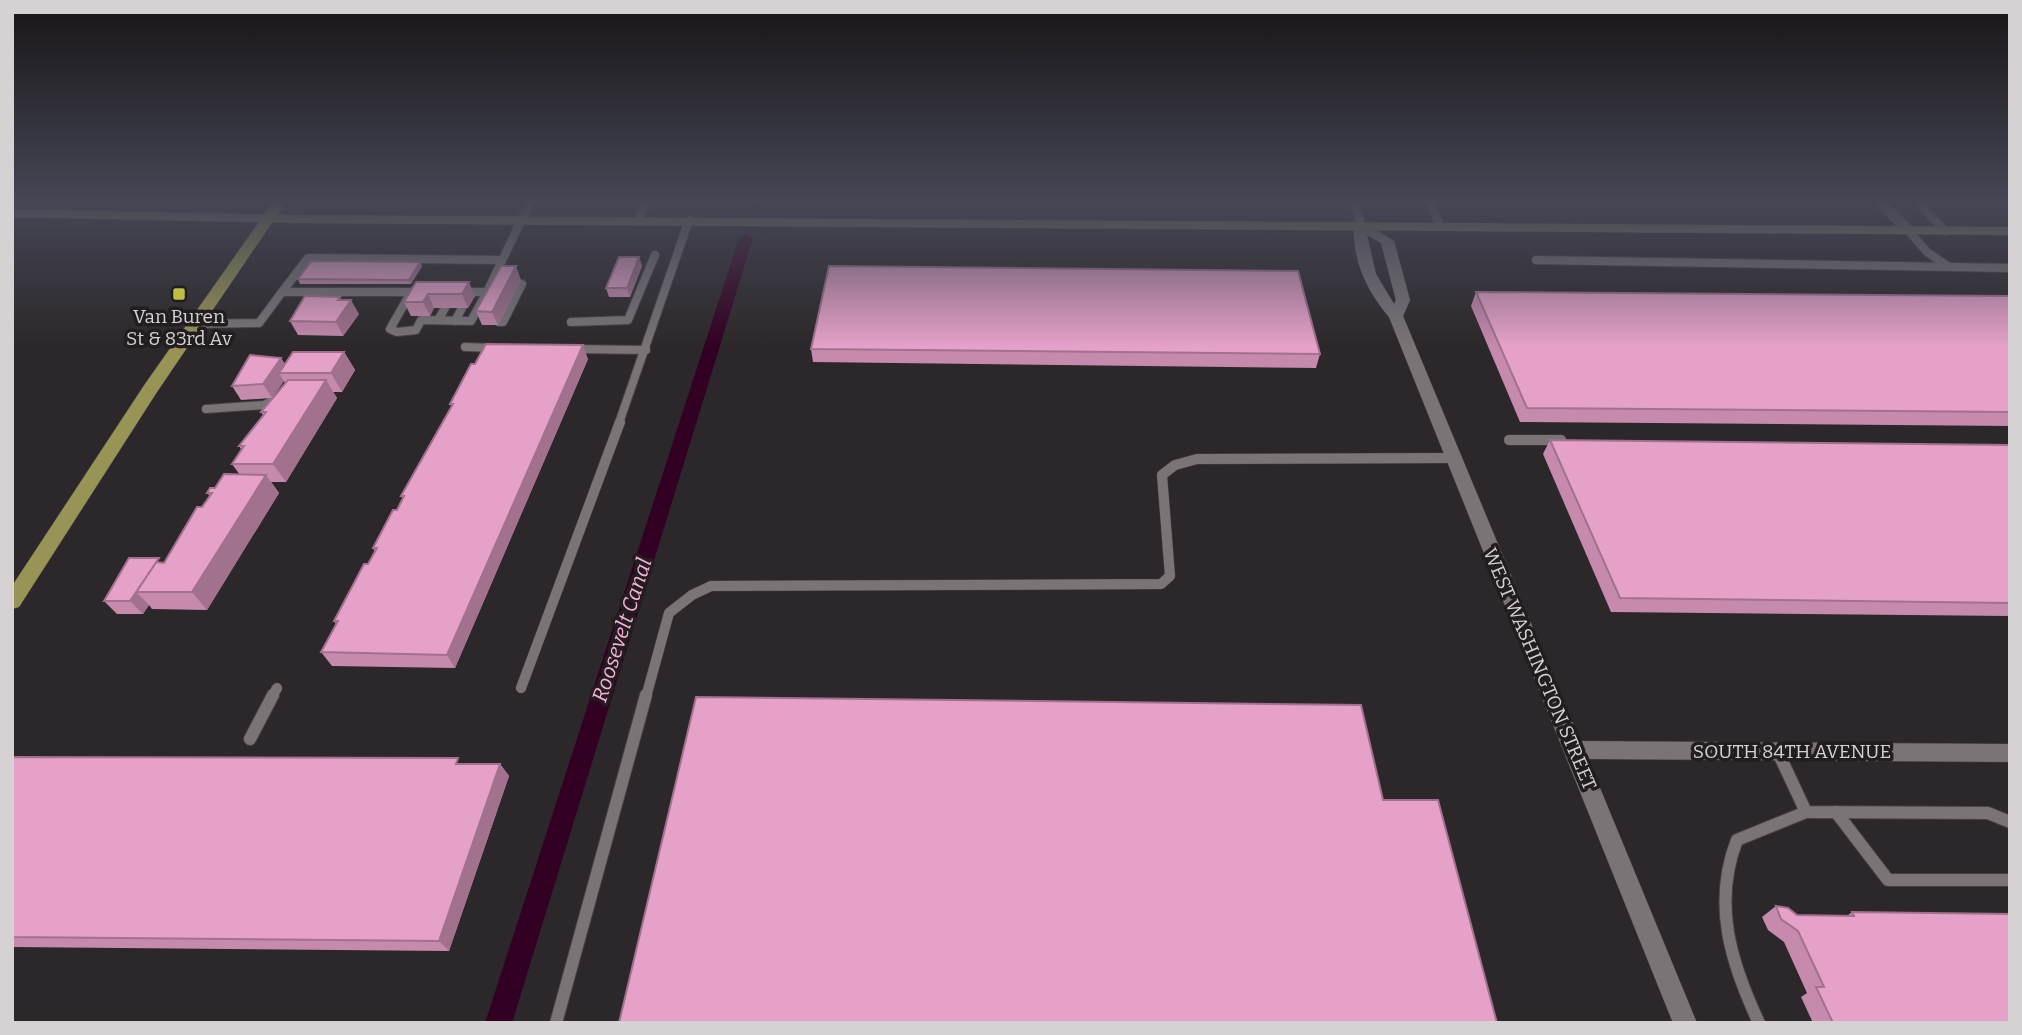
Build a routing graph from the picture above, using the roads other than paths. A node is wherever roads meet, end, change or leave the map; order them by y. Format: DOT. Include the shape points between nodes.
graph roads {
  1 [pos="245,250"];
  2 [pos="507,250"];
  3 [pos="679,250"];
  4 [pos="1362,250"];
  5 [pos="1389,250"];
  6 [pos="1926,250"];
  7 [pos="655,255"];
  8 [pos="341,258"];
  9 [pos="363,258"];
  10 [pos="502,260"];
  11 [pos="1536,260"];
  12 [pos="335,266"];
  13 [pos="358,266"];
  14 [pos="1950,268"];
  15 [pos="2010,268"];
  16 [pos="322,284"];
  17 [pos="504,284"];
  18 [pos="519,284"];
  19 [pos="487,290"];
  20 [pos="282,292"];
  21 [pos="316,292"];
  22 [pos="412,292"];
  23 [pos="436,292"];
  24 [pos="451,293"];
  25 [pos="498,296"];
  26 [pos="445,308"];
  27 [pos="462,308"];
  28 [pos="477,309"];
  29 [pos="490,309"];
  30 [pos="1396,316"];
  31 [pos="438,320"];
  32 [pos="455,321"];
  33 [pos="471,321"];
  34 [pos="484,322"];
  35 [pos="499,322"];
  36 [pos="571,322"];
  37 [pos="195,324"];
  38 [pos="465,347"];
  39 [pos="507,348"];
  40 [pos="562,349"];
  41 [pos="646,350"];
  42 [pos="286,390"];
  43 [pos="206,409"];
  44 [pos="1509,440"];
  45 [pos="1578,441"];
  46 [pos="1452,458"];
  47 [pos="20,578"];
  48 [pos="12,602"];
  49 [pos="276,688"];
  50 [pos="521,688"];
  51 [pos="250,739"];
  52 [pos="1574,750"];
  53 [pos="1777,750"];
  54 [pos="2010,753"];
  55 [pos="1806,812"];
  56 [pos="1836,812"];
  57 [pos="2010,822"];
  58 [pos="2010,880"];
  59 [pos="556,1023"];
  60 [pos="1685,1023"];
  61 [pos="1759,1023"];
  1 -- 37 [label="main road"];
  2 -- 10 [label="lane"];
  3 -- 41 [label="lane"];
  4 -- 30 [label="street, WEST WASHINGTON STREET" via="1380,299"];
  5 -- 30 [label="street, WEST WASHINGTON STREET" via="1403,300"];
  6 -- 14 [label="lane"];
  7 -- 36 [label="lane" via="628,320"];
  8 -- 9 [label="lane"];
  8 -- 12 [label="lane"];
  8 -- 20 [label="lane" via="309,258"];
  9 -- 10 [label="lane" via="383,263"];
  9 -- 13 [label="lane"];
  10 -- 19 [label="lane"];
  11 -- 14 [label="lane"];
  14 -- 15 [label="lane"];
  16 -- 21 [label="lane"];
  17 -- 19 [label="lane"];
  18 -- 35 [label="lane" via="503,322"];
  19 -- 24 [label="lane"];
  19 -- 25 [label="lane"];
  19 -- 28 [label="lane"];
  20 -- 21 [label="lane"];
  20 -- 37 [label="lane" via="259,323"];
  21 -- 22 [label="lane" via="392,288"];
  22 -- 23 [label="lane"];
  22 -- 31 [label="lane" via="390,329 407,332 416,330 421,320"];
  26 -- 31 [label="lane"];
  27 -- 32 [label="lane"];
  28 -- 29 [label="lane"];
  28 -- 33 [label="lane"];
  30 -- 46 [label="street, WEST WASHINGTON STREET"];
  31 -- 32 [label="lane"];
  32 -- 33 [label="lane"];
  33 -- 34 [label="lane"];
  37 -- 47 [label="main road"];
  38 -- 39 [label="lane"];
  40 -- 41 [label="lane"];
  41 -- 50 [label="lane"];
  42 -- 43 [label="lane" via="264,405"];
  44 -- 45 [label="lane"];
  46 -- 52 [label="street, WEST WASHINGTON STREET"];
  46 -- 59 [label="lane" via="1197,459 1175,465 1162,475 1170,576 1161,584 718,584 685,598 669,613"];
  47 -- 48 [label="main road"];
  49 -- 51 [label="lane"];
  52 -- 53 [label="street, SOUTH 84TH AVENUE"];
  52 -- 60 [label="street, WEST WASHINGTON STREET"];
  53 -- 54 [label="street, SOUTH 84TH AVENUE"];
  53 -- 55 [label="lane"];
  55 -- 56 [label="lane"];
  55 -- 61 [label="lane" via="1737,840 1725,873 1724,910 1739,982"];
  56 -- 57 [label="lane" via="1988,813"];
  56 -- 58 [label="lane" via="1888,880"];
}
